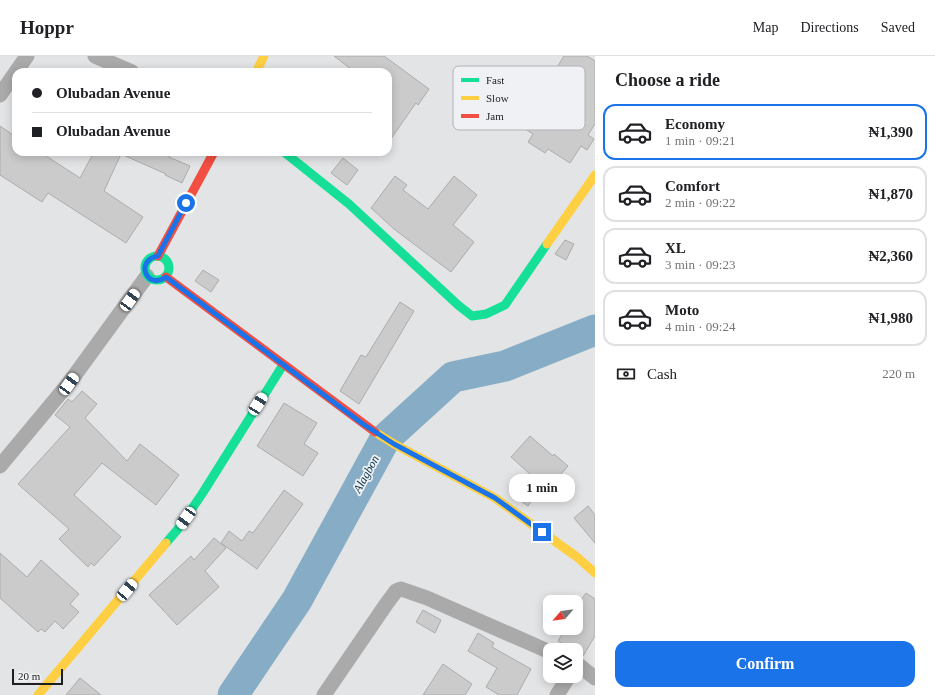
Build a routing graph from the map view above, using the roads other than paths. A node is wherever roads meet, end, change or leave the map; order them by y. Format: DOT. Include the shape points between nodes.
graph roads {
  1 [pos="95,56"];
  2 [pos="264,56"];
  3 [pos="26,57"];
  4 [pos="18,68"];
  5 [pos="123,68"];
  6 [pos="258,68"];
  7 [pos="12,77"];
  8 [pos="0,95"];
  9 [pos="212,156"];
  10 [pos="289,156"];
  11 [pos="595,175"];
  12 [pos="158,256"];
  13 [pos="147,276"];
  14 [pos="166,277"];
  15 [pos="283,365"];
  16 [pos="1,462"];
  17 [pos="595,573"];
  18 [pos="543,649"];
  19 [pos="583,671"];
  20 [pos="595,678"];
  21 [pos="565,683"];
  22 [pos="38,695"];
  23 [pos="324,695"];
  24 [pos="557,695"];
  1 -- 5 [label="street"];
  2 -- 6 [label="street"];
  3 -- 4 [label="street"];
  7 -- 8 [label="street"];
  9 -- 12 [label="street"];
  10 -- 11 [label="street" via="349,204 472,316 486,314 505,305"];
  12 -- 13 [label="street" via="152,257 145,265"];
  12 -- 14 [label="street" via="163,257 169,266"];
  13 -- 14 [label="street" via="156,281"];
  13 -- 16 [label="street" via="69,384"];
  14 -- 15 [label="street"];
  15 -- 17 [label="street" via="394,444 495,498"];
  15 -- 22 [label="street" via="178,529"];
  18 -- 23 [label="street" via="401,589 396,591 387,603"];
  19 -- 20 [label="street"];
  21 -- 24 [label="street"];
}
